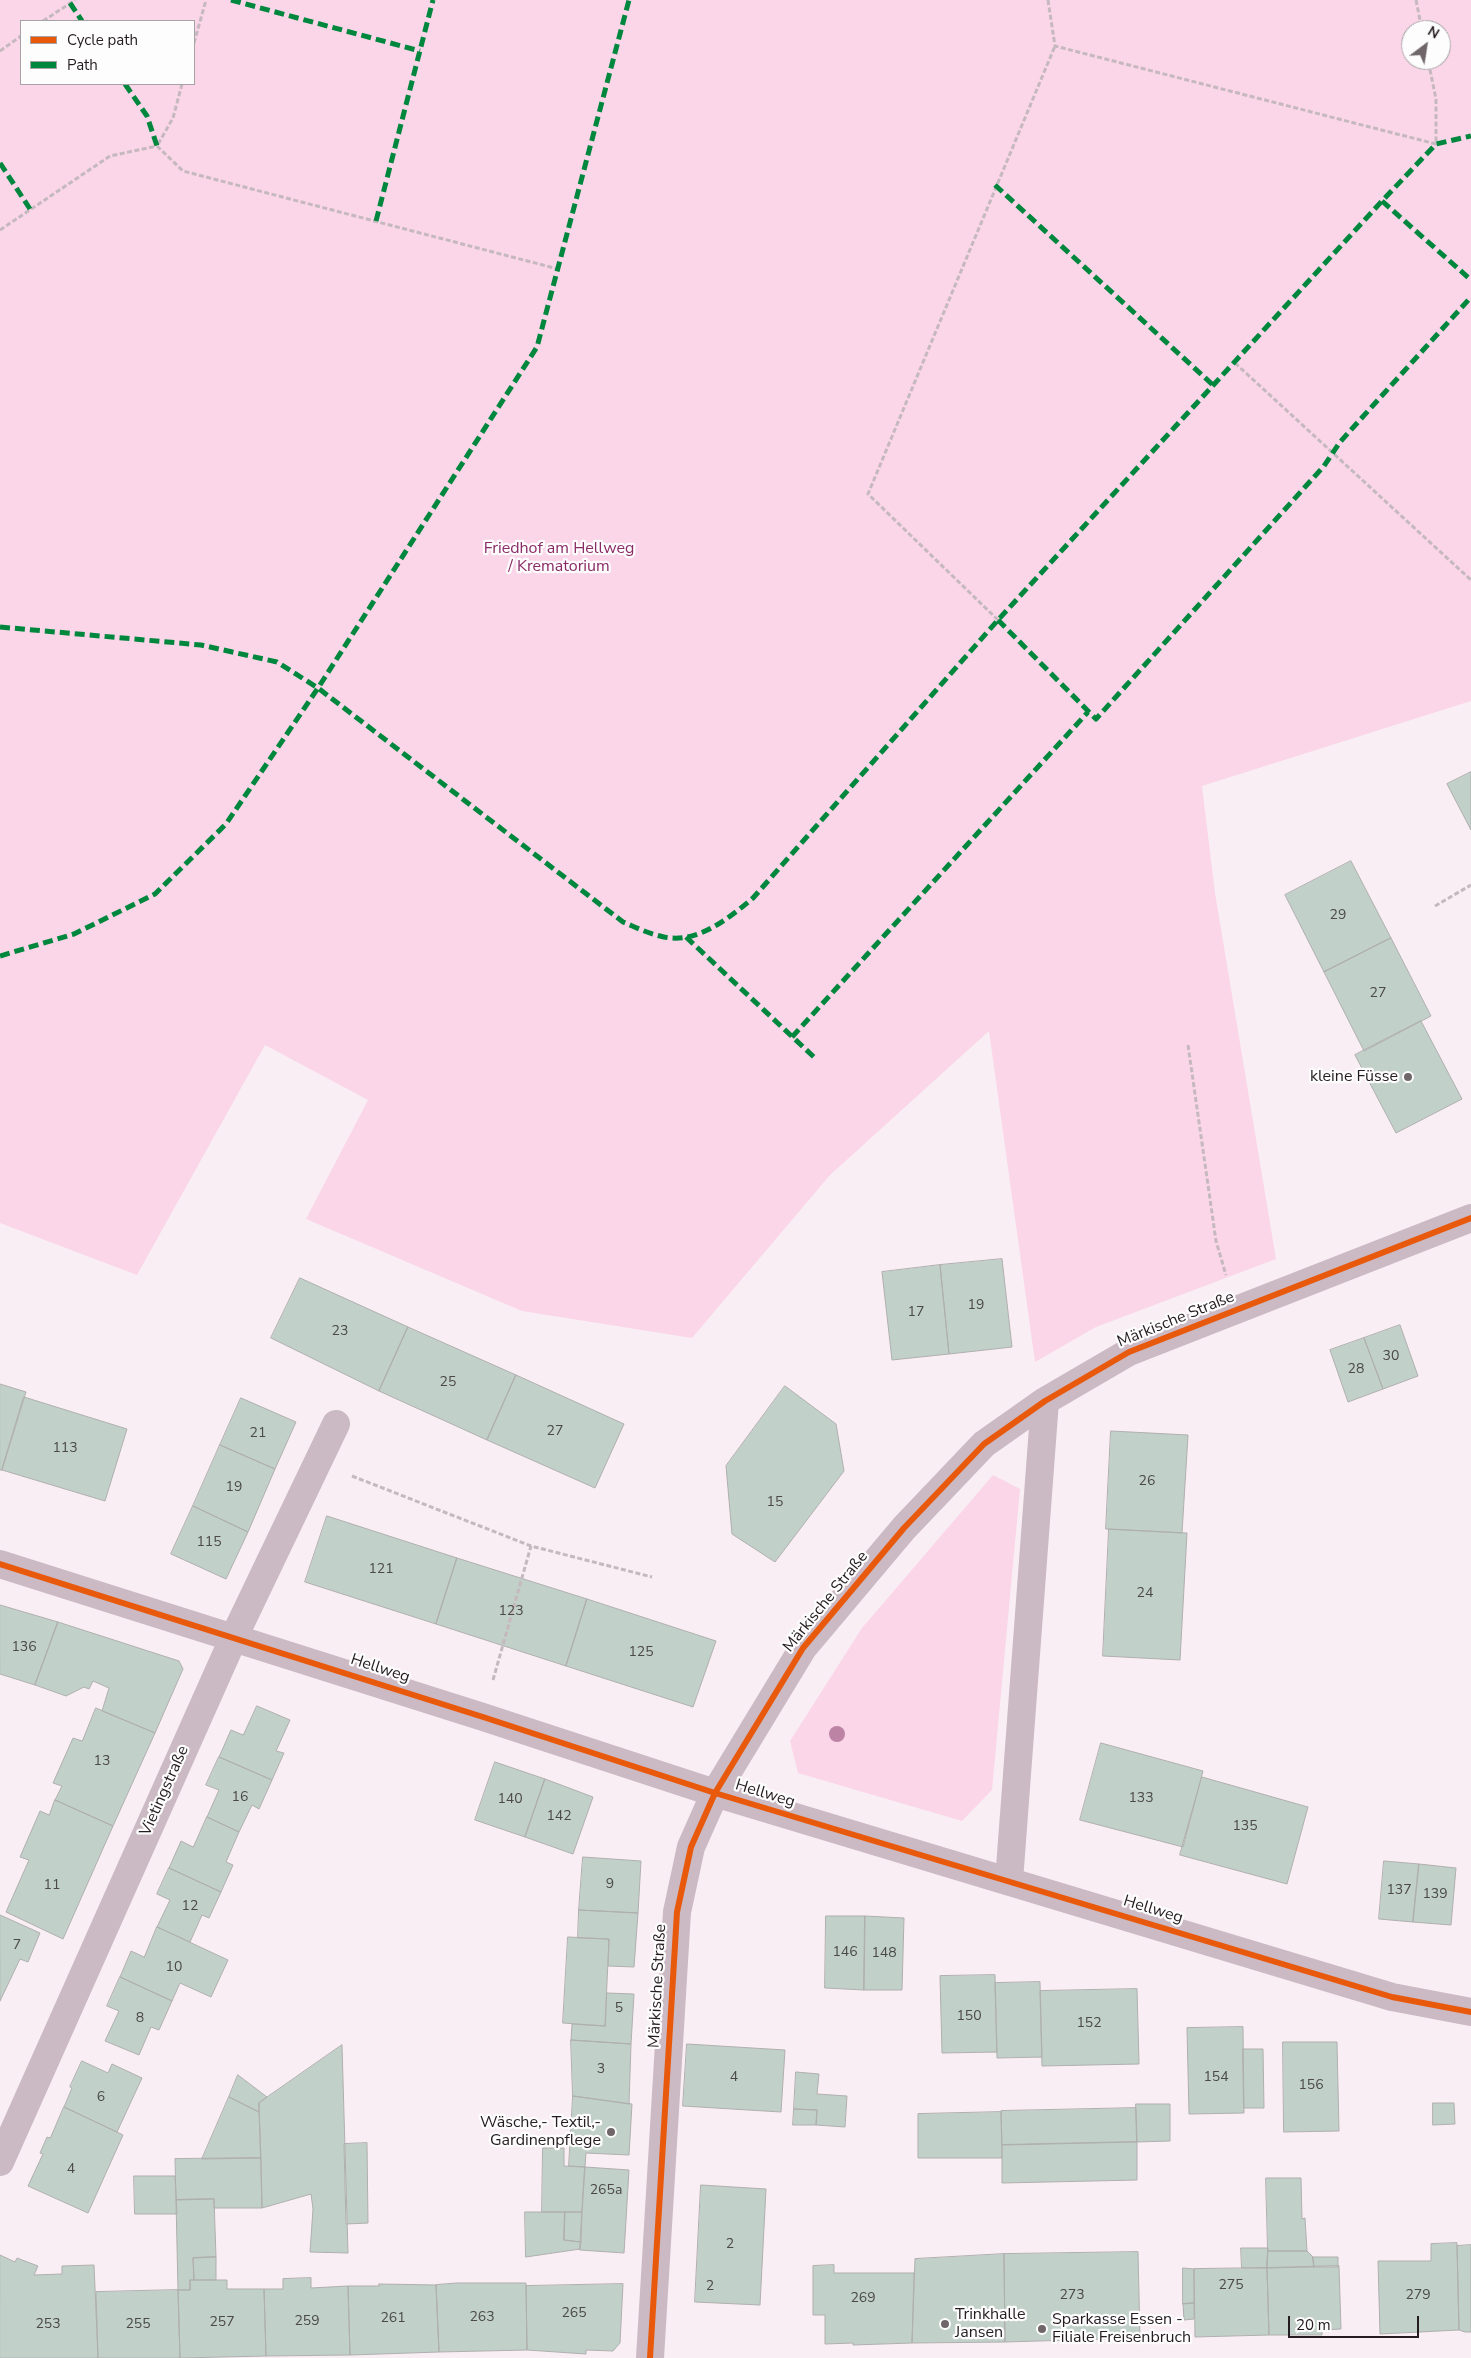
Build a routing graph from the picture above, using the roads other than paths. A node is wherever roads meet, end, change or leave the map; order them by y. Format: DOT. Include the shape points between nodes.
graph roads {
  1 [pos="1471,1218"];
  2 [pos="1045,1401"];
  3 [pos="336,1424"];
  4 [pos="0,1564"];
  5 [pos="234,1637"];
  6 [pos="715,1793"];
  7 [pos="1009,1881"];
  8 [pos="1471,2012"];
  9 [pos="0,2162"];
  10 [pos="650,2358"];
  1 -- 2 [label="street, Märkische Straße" via="1129,1352"];
  2 -- 6 [label="street, Märkische Straße" via="984,1444 898,1535 803,1648"];
  2 -- 7 [label="street"];
  3 -- 5 [label="street, Vietingstraße"];
  4 -- 5 [label="street, Hellweg"];
  5 -- 6 [label="street, Hellweg"];
  5 -- 9 [label="street, Vietingstraße"];
  6 -- 7 [label="street, Hellweg"];
  6 -- 10 [label="street, Märkische Straße" via="691,1847 677,1912"];
  7 -- 8 [label="street, Hellweg" via="1392,1997"];
}
